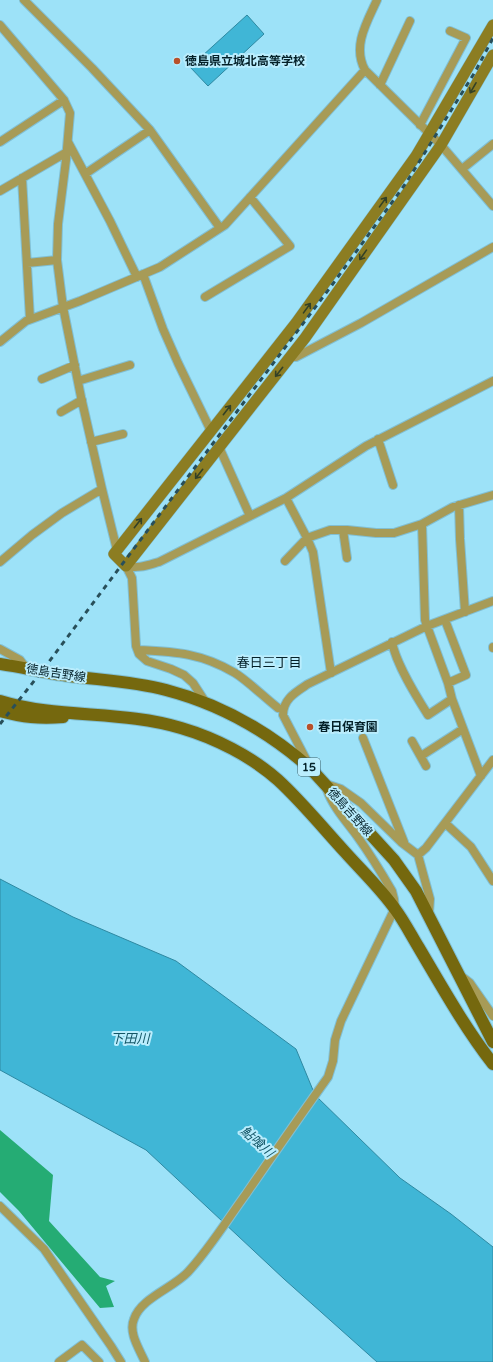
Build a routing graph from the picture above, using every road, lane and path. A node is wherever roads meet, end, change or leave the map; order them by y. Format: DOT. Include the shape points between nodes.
graph roads {
  1 [pos="24,0"];
  2 [pos="377,0"];
  3 [pos="410,21"];
  4 [pos="493,25"];
  5 [pos="1,29"];
  6 [pos="450,31"];
  7 [pos="493,55"];
  8 [pos="365,70"];
  9 [pos="380,85"];
  10 [pos="64,100"];
  11 [pos="420,125"];
  12 [pos="150,130"];
  13 [pos="429,134"];
  14 [pos="68,141"];
  15 [pos="0,142"];
  16 [pos="493,144"];
  17 [pos="441,145"];
  18 [pos="67,152"];
  19 [pos="462,170"];
  20 [pos="85,174"];
  21 [pos="22,178"];
  22 [pos="0,191"];
  23 [pos="250,197"];
  24 [pos="493,206"];
  25 [pos="220,228"];
  26 [pos="493,247"];
  27 [pos="57,260"];
  28 [pos="27,262"];
  29 [pos="140,275"];
  30 [pos="206,297"];
  31 [pos="63,307"];
  32 [pos="30,319"];
  33 [pos="0,342"];
  34 [pos="290,357"];
  35 [pos="75,365"];
  36 [pos="130,365"];
  37 [pos="42,379"];
  38 [pos="78,380"];
  39 [pos="493,381"];
  40 [pos="82,400"];
  41 [pos="61,412"];
  42 [pos="211,431"];
  43 [pos="123,434"];
  44 [pos="378,439"];
  45 [pos="91,442"];
  46 [pos="219,447"];
  47 [pos="393,485"];
  48 [pos="102,489"];
  49 [pos="493,495"];
  50 [pos="286,498"];
  51 [pos="460,505"];
  52 [pos="250,516"];
  53 [pos="422,524"];
  54 [pos="343,530"];
  55 [pos="307,538"];
  56 [pos="115,552"];
  57 [pos="347,558"];
  58 [pos="0,562"];
  59 [pos="285,562"];
  60 [pos="126,566"];
  61 [pos="493,601"];
  62 [pos="465,612"];
  63 [pos="445,620"];
  64 [pos="427,626"];
  65 [pos="392,642"];
  66 [pos="0,649"];
  67 [pos="138,650"];
  68 [pos="4,652"];
  69 [pos="0,664"];
  70 [pos="26,668"];
  71 [pos="331,672"];
  72 [pos="448,683"];
  73 [pos="452,699"];
  74 [pos="0,700"];
  75 [pos="206,703"];
  76 [pos="278,708"];
  77 [pos="0,711"];
  78 [pos="96,715"];
  79 [pos="463,729"];
  80 [pos="363,738"];
  81 [pos="412,741"];
  82 [pos="420,756"];
  83 [pos="493,760"];
  84 [pos="426,766"];
  85 [pos="311,769"];
  86 [pos="481,776"];
  87 [pos="324,783"];
  88 [pos="445,823"];
  89 [pos="405,845"];
  90 [pos="418,855"];
  91 [pos="493,881"];
  92 [pos="394,908"];
  93 [pos="428,913"];
  94 [pos="460,976"];
  95 [pos="493,1016"];
  96 [pos="493,1042"];
  97 [pos="493,1064"];
  98 [pos="0,1206"];
  99 [pos="60,1362"];
  100 [pos="99,1362"];
  101 [pos="120,1362"];
  102 [pos="145,1362"];
  1 -- 12 [label="street"];
  2 -- 8 [label="street" via="362,34 360,60"];
  3 -- 9 [label="street"];
  4 -- 13 [label="street"];
  5 -- 10 [label="street"];
  6 -- 11 [label="street" via="466,38"];
  7 -- 17 [label="street, one-way"];
  8 -- 9 [label="street"];
  8 -- 23 [label="street"];
  9 -- 11 [label="street"];
  10 -- 14 [label="street" via="70,113"];
  10 -- 15 [label="street"];
  11 -- 13 [label="street"];
  12 -- 20 [label="street"];
  12 -- 25 [label="street"];
  13 -- 17 [label="street"];
  42 -- 13 [label="street, one-way" via="296,323 416,156"];
  14 -- 18 [label="street"];
  14 -- 20 [label="street"];
  16 -- 19 [label="street"];
  17 -- 19 [label="street"];
  17 -- 34 [label="street, one-way"];
  18 -- 21 [label="street"];
  18 -- 27 [label="street" via="58,224"];
  19 -- 24 [label="street"];
  20 -- 29 [label="street"];
  21 -- 22 [label="street"];
  21 -- 28 [label="street"];
  23 -- 25 [label="street"];
  23 -- 30 [label="street" via="290,246"];
  25 -- 29 [label="street" via="160,267"];
  26 -- 34 [label="street" via="361,323 296,357"];
  27 -- 28 [label="street"];
  27 -- 31 [label="street"];
  28 -- 32 [label="street"];
  29 -- 31 [label="street"];
  29 -- 42 [label="street"];
  31 -- 32 [label="street"];
  31 -- 35 [label="street"];
  32 -- 33 [label="street"];
  34 -- 46 [label="street, one-way"];
  35 -- 37 [label="street"];
  35 -- 38 [label="street"];
  36 -- 38 [label="street"];
  38 -- 40 [label="street"];
  39 -- 44 [label="street"];
  40 -- 41 [label="street"];
  40 -- 45 [label="street"];
  56 -- 42 [label="street, one-way"];
  43 -- 45 [label="street"];
  44 -- 47 [label="street"];
  44 -- 50 [label="street"];
  45 -- 48 [label="street"];
  46 -- 52 [label="street"];
  46 -- 60 [label="street, one-way"];
  48 -- 56 [label="street"];
  48 -- 58 [label="street" via="32,535"];
  49 -- 51 [label="street"];
  50 -- 52 [label="street"];
  50 -- 55 [label="street"];
  51 -- 53 [label="street"];
  51 -- 62 [label="street"];
  52 -- 60 [label="street" via="159,562 142,567"];
  53 -- 54 [label="street" via="394,533"];
  53 -- 64 [label="street"];
  54 -- 55 [label="street" via="330,530"];
  54 -- 57 [label="street"];
  55 -- 59 [label="street"];
  55 -- 71 [label="street" via="313,552"];
  56 -- 60 [label="street"];
  60 -- 67 [label="street" via="132,578"];
  61 -- 62 [label="street"];
  62 -- 63 [label="street"];
  63 -- 64 [label="street"];
  63 -- 72 [label="street" via="466,675"];
  64 -- 65 [label="street"];
  64 -- 72 [label="street"];
  65 -- 71 [label="street"];
  65 -- 73 [label="street" via="412,691 428,715"];
  66 -- 68 [label="street"];
  67 -- 75 [label="street" via="147,661 171,669 193,682"];
  67 -- 76 [label="street" via="201,657 236,673"];
  68 -- 70 [label="street" via="20,660"];
  69 -- 70 [label="main road, 徳島吉野線 / 15"];
  70 -- 75 [label="main road, 徳島吉野線 / 15" via="165,689"];
  71 -- 85 [label="street" via="291,694 283,712"];
  72 -- 73 [label="street"];
  73 -- 79 [label="street"];
  74 -- 78 [label="main road, 15" via="19,707"];
  75 -- 85 [label="main road, 徳島吉野線 / 15" via="264,733"];
  77 -- 78 [label="main road, 15" via="40,718"];
  78 -- 92 [label="main road, 15" via="134,718 182,728 209,738 252,761 277,779 299,801"];
  79 -- 82 [label="street"];
  79 -- 86 [label="street"];
  80 -- 89 [label="street"];
  81 -- 82 [label="street"];
  82 -- 84 [label="street"];
  83 -- 86 [label="street"];
  85 -- 87 [label="main road, 徳島吉野線 / 15"];
  86 -- 88 [label="street"];
  87 -- 89 [label="street" via="341,789 361,803"];
  87 -- 92 [label="street" via="332,802 392,891"];
  87 -- 93 [label="main road, 徳島吉野線 / 15" via="394,860"];
  88 -- 90 [label="street"];
  88 -- 91 [label="street" via="471,847"];
  89 -- 90 [label="street"];
  90 -- 93 [label="street" via="430,899"];
  92 -- 97 [label="main road, 15"];
  92 -- 102 [label="street" via="341,1021 328,1077 188,1273 146,1303 134,1319 134,1338"];
  93 -- 94 [label="main road, 徳島吉野線 / 15"];
  94 -- 95 [label="street" via="470,983"];
  94 -- 96 [label="main road, 徳島吉野線 / 15"];
  98 -- 101 [label="street" via="44,1249"];
  99 -- 100 [label="street" via="82,1345"];
}
